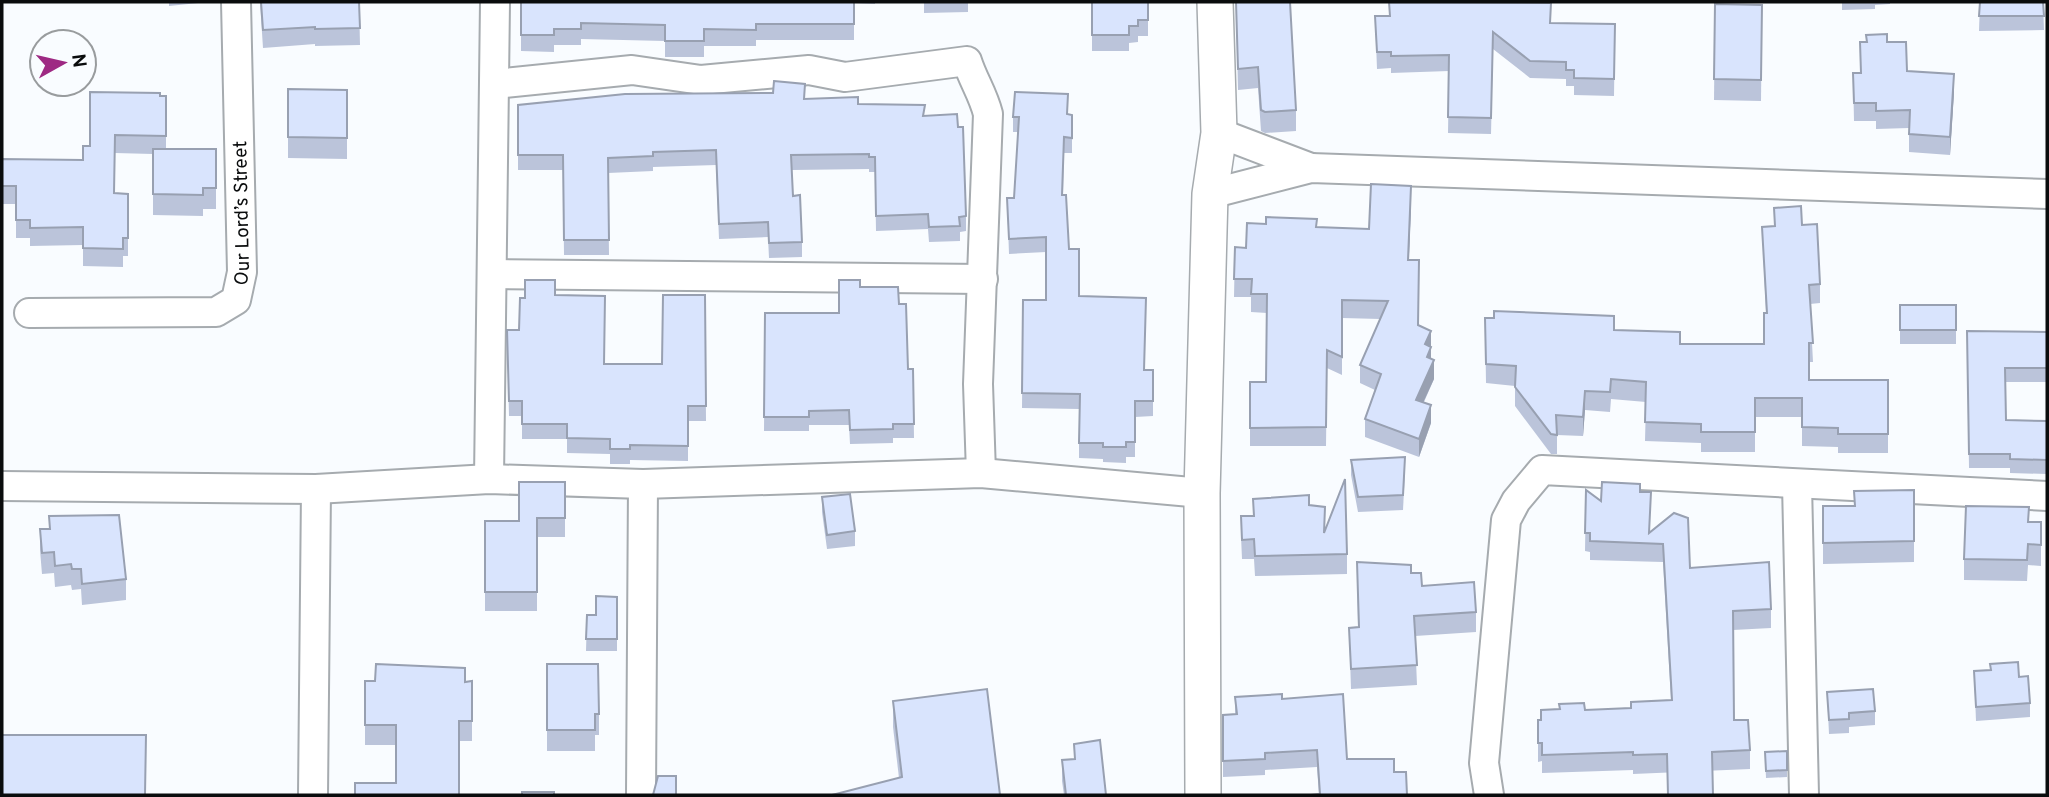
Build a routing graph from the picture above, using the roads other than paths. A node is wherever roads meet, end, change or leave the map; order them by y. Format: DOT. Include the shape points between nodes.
graph roads {
  1 [pos="236,2"];
  2 [pos="495,2"];
  3 [pos="1215,2"];
  4 [pos="495,84"];
  5 [pos="1219,133"];
  6 [pos="1311,168"];
  7 [pos="1210,194"];
  8 [pos="2047,194"];
  9 [pos="492,274"];
  10 [pos="983,279"];
  11 [pos="29,313"];
  12 [pos="981,473"];
  13 [pos="489,479"];
  14 [pos="643,484"];
  15 [pos="1797,484"];
  16 [pos="2,486"];
  17 [pos="316,489"];
  18 [pos="1202,493"];
  19 [pos="2047,496"];
  20 [pos="313,795"];
  21 [pos="641,795"];
  22 [pos="1203,795"];
  23 [pos="1489,795"];
  24 [pos="1804,795"];
  1 -- 11 [label="street, Our Lord’s Street" via="242,272 236,300 216,312"];
  2 -- 4 [label="street"];
  3 -- 5 [label="street"];
  4 -- 9 [label="street"];
  4 -- 10 [label="street" via="632,70 701,80 809,70 845,77 967,61 988,114"];
  5 -- 6 [label="street"];
  5 -- 7 [label="street"];
  6 -- 7 [label="street"];
  6 -- 8 [label="street"];
  7 -- 18 [label="street"];
  9 -- 10 [label="street"];
  9 -- 13 [label="street"];
  10 -- 12 [label="street" via="978,384"];
  12 -- 14 [label="street"];
  12 -- 18 [label="street"];
  13 -- 14 [label="street"];
  13 -- 17 [label="street"];
  14 -- 21 [label="street"];
  15 -- 19 [label="street"];
  15 -- 23 [label="street" via="1542,470 1506,520 1483,763"];
  15 -- 24 [label="street"];
  16 -- 17 [label="street"];
  17 -- 20 [label="street"];
  18 -- 22 [label="street"];
}
